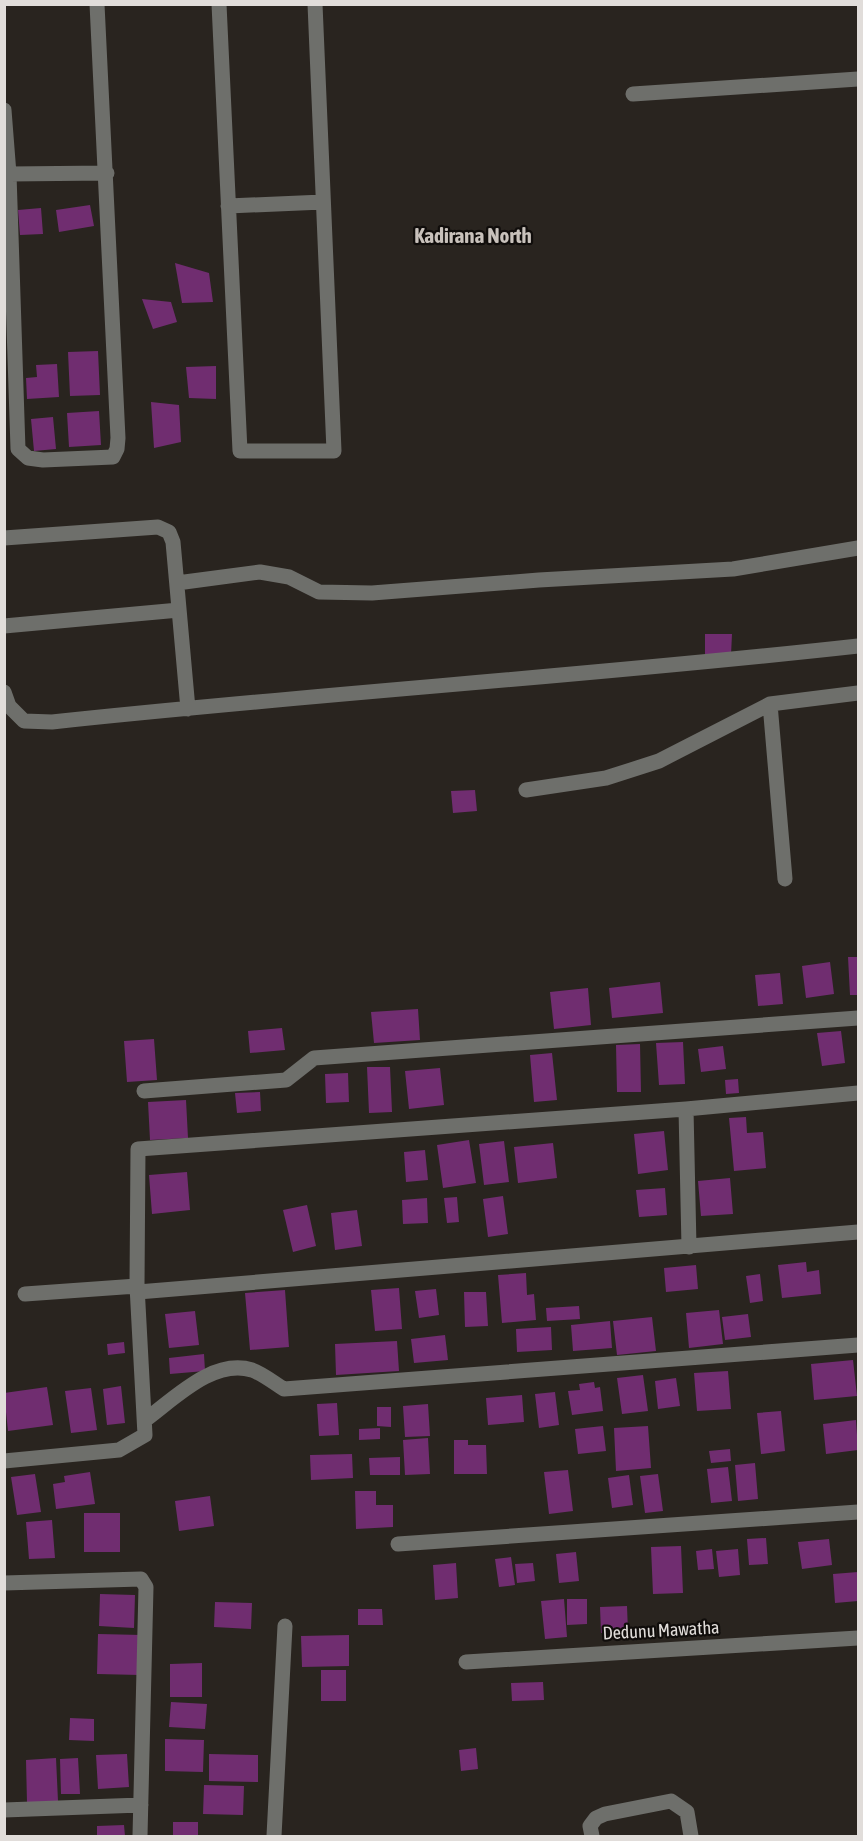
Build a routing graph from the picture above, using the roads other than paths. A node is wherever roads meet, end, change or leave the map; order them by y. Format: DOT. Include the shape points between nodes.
graph roads {
  1 [pos="97,4"];
  2 [pos="219,4"];
  3 [pos="315,4"];
  4 [pos="858,79"];
  5 [pos="633,94"];
  6 [pos="4,110"];
  7 [pos="106,173"];
  8 [pos="9,174"];
  9 [pos="323,202"];
  10 [pos="228,206"];
  11 [pos="4,538"];
  12 [pos="858,548"];
  13 [pos="177,584"];
  14 [pos="179,610"];
  15 [pos="4,626"];
  16 [pos="858,646"];
  17 [pos="4,692"];
  18 [pos="858,693"];
  19 [pos="770,704"];
  20 [pos="188,709"];
  21 [pos="526,790"];
  22 [pos="785,879"];
  23 [pos="858,1018"];
  24 [pos="144,1091"];
  25 [pos="858,1093"];
  26 [pos="686,1109"];
  27 [pos="858,1232"];
  28 [pos="689,1247"];
  29 [pos="138,1289"];
  30 [pos="25,1294"];
  31 [pos="858,1345"];
  32 [pos="145,1420"];
  33 [pos="4,1461"];
  34 [pos="858,1512"];
  35 [pos="398,1544"];
  36 [pos="4,1583"];
  37 [pos="285,1626"];
  38 [pos="858,1638"];
  39 [pos="466,1662"];
  40 [pos="141,1805"];
  41 [pos="4,1810"];
  42 [pos="140,1836"];
  43 [pos="274,1836"];
  44 [pos="592,1836"];
  45 [pos="691,1836"];
  1 -- 7 [label="street"];
  2 -- 10 [label="street"];
  3 -- 9 [label="street"];
  4 -- 5 [label="street"];
  6 -- 8 [label="street"];
  7 -- 8 [label="street"];
  7 -- 8 [label="street" via="117,449 113,457 76,460 28,458 18,449"];
  9 -- 10 [label="street"];
  9 -- 10 [label="street" via="334,451 240,451"];
  11 -- 13 [label="street" via="164,528 174,542"];
  12 -- 13 [label="street" via="733,569 372,593 319,592 289,577 260,572"];
  13 -- 14 [label="street"];
  14 -- 15 [label="street"];
  14 -- 20 [label="street"];
  16 -- 20 [label="street"];
  17 -- 20 [label="street" via="9,706 24,721 52,722"];
  18 -- 19 [label="street"];
  19 -- 21 [label="street" via="659,761 606,778"];
  19 -- 22 [label="street"];
  23 -- 24 [label="street" via="314,1058 286,1080"];
  25 -- 26 [label="street"];
  26 -- 28 [label="street"];
  26 -- 29 [label="street" via="138,1149"];
  27 -- 28 [label="street"];
  28 -- 29 [label="street"];
  29 -- 30 [label="street"];
  29 -- 32 [label="street"];
  31 -- 32 [label="street" via="284,1389 252,1370 226,1368 194,1382"];
  32 -- 33 [label="street" via="145,1435 119,1450"];
  34 -- 35 [label="street"];
  36 -- 40 [label="street" via="141,1579 146,1587"];
  37 -- 43 [label="street"];
  38 -- 39 [label="street, Dedunu Mawatha"];
  40 -- 41 [label="street"];
  40 -- 42 [label="street"];
  44 -- 45 [label="street" via="590,1826 605,1814 671,1801 687,1812"];
}
